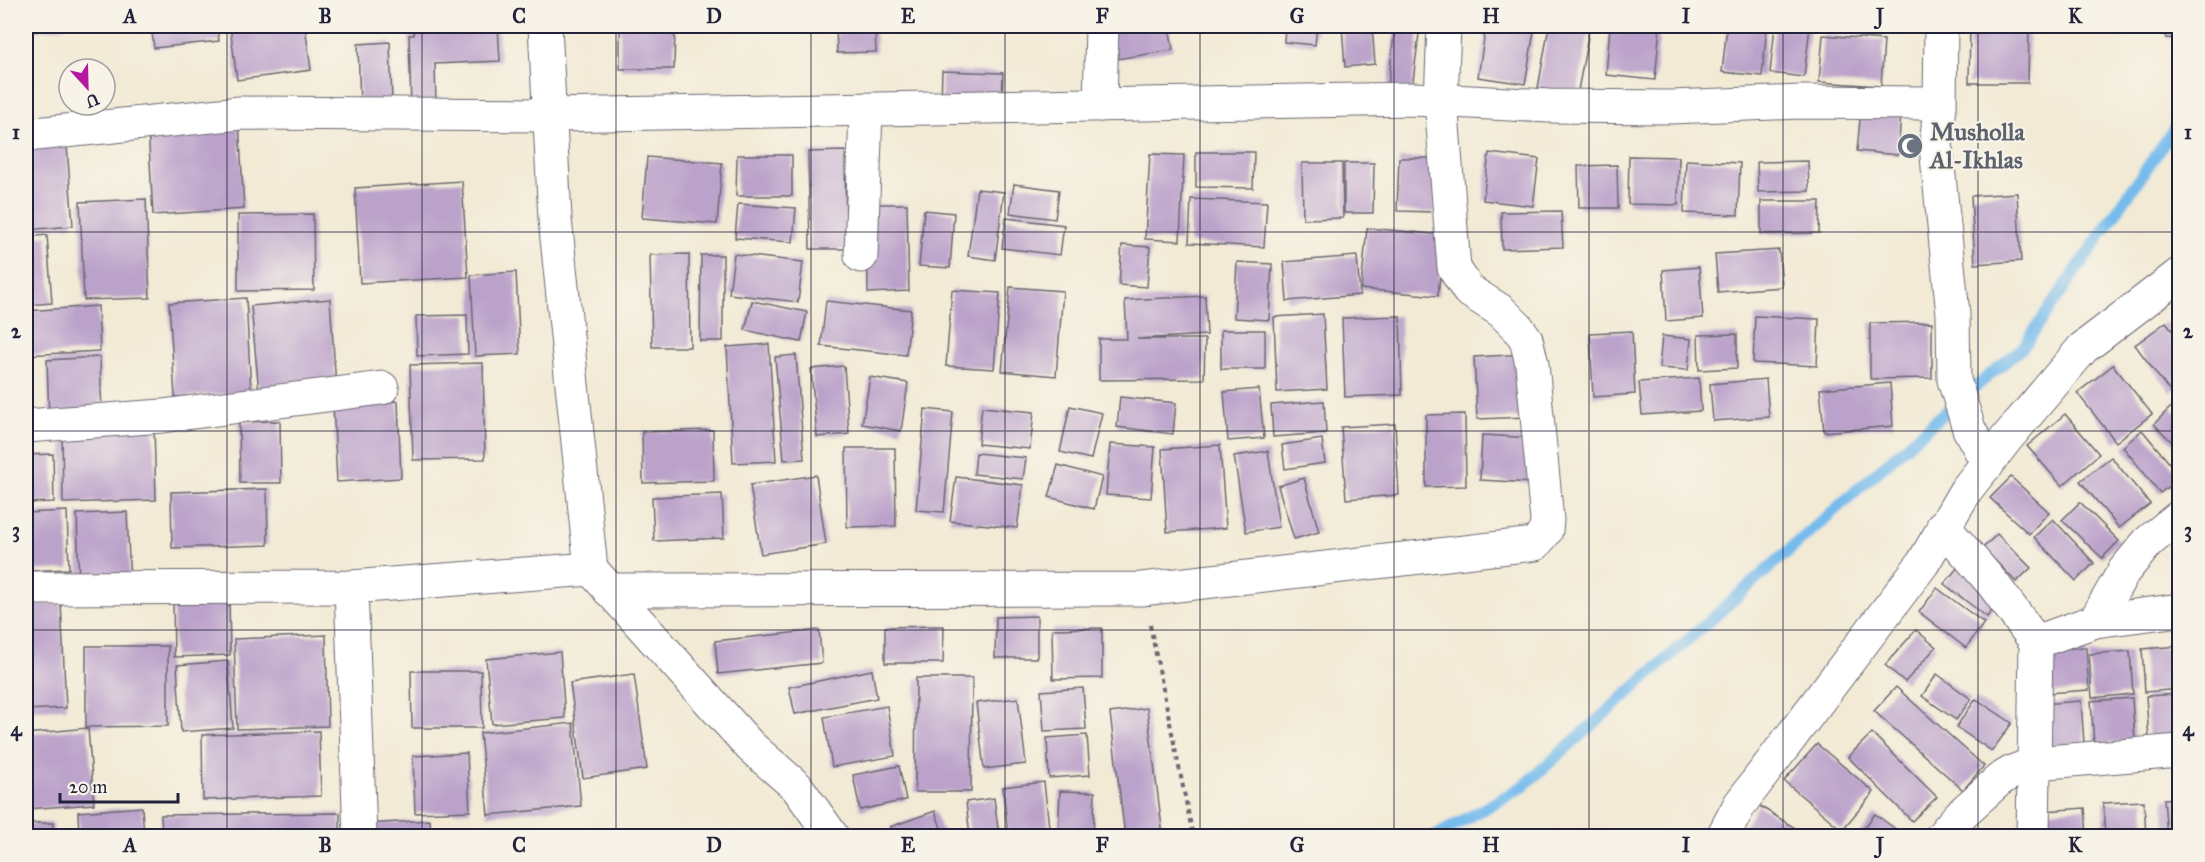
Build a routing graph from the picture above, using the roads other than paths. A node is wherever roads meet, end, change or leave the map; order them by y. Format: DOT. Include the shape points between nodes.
graph roads {
  1 [pos="545,26"];
  2 [pos="1102,26"];
  3 [pos="1444,26"];
  4 [pos="1941,26"];
  5 [pos="1441,100"];
  6 [pos="1100,105"];
  7 [pos="1940,105"];
  8 [pos="866,110"];
  9 [pos="551,116"];
  10 [pos="26,135"];
  11 [pos="861,256"];
  12 [pos="2180,274"];
  13 [pos="382,388"];
  14 [pos="26,426"];
  15 [pos="1988,464"];
  16 [pos="2180,516"];
  17 [pos="1943,526"];
  18 [pos="600,579"];
  19 [pos="351,587"];
  20 [pos="26,588"];
  21 [pos="2180,610"];
  22 [pos="2095,621"];
  23 [pos="2036,642"];
  24 [pos="2180,751"];
  25 [pos="2035,763"];
  26 [pos="360,837"];
  27 [pos="832,837"];
  28 [pos="1723,837"];
  29 [pos="1942,837"];
  30 [pos="2033,837"];
  1 -- 9 [label="street"];
  2 -- 6 [label="street"];
  3 -- 5 [label="street"];
  4 -- 7 [label="street"];
  5 -- 6 [label="street"];
  5 -- 7 [label="street" via="1671,108 1801,102"];
  5 -- 18 [label="street" via="1454,268 1468,290 1501,311 1518,328 1526,339 1532,364 1547,520 1546,531 1535,544 1142,589"];
  6 -- 8 [label="street"];
  7 -- 15 [label="street" via="1936,147 1953,314 1954,380 1969,429"];
  8 -- 9 [label="street"];
  8 -- 11 [label="street"];
  9 -- 10 [label="street" via="240,112"];
  9 -- 18 [label="street" via="555,219"];
  12 -- 15 [label="street" via="2083,348"];
  13 -- 14 [label="street" via="162,416"];
  15 -- 17 [label="street"];
  16 -- 22 [label="street" via="2148,542 2124,571"];
  17 -- 23 [label="street"];
  17 -- 28 [label="street" via="1923,563 1740,804"];
  18 -- 19 [label="street"];
  18 -- 27 [label="street" via="751,747 797,787"];
  19 -- 20 [label="street"];
  19 -- 26 [label="street"];
  21 -- 22 [label="street"];
  22 -- 23 [label="street"];
  23 -- 25 [label="street"];
  24 -- 25 [label="street"];
  25 -- 29 [label="street" via="1999,780"];
  25 -- 30 [label="street"];
}
